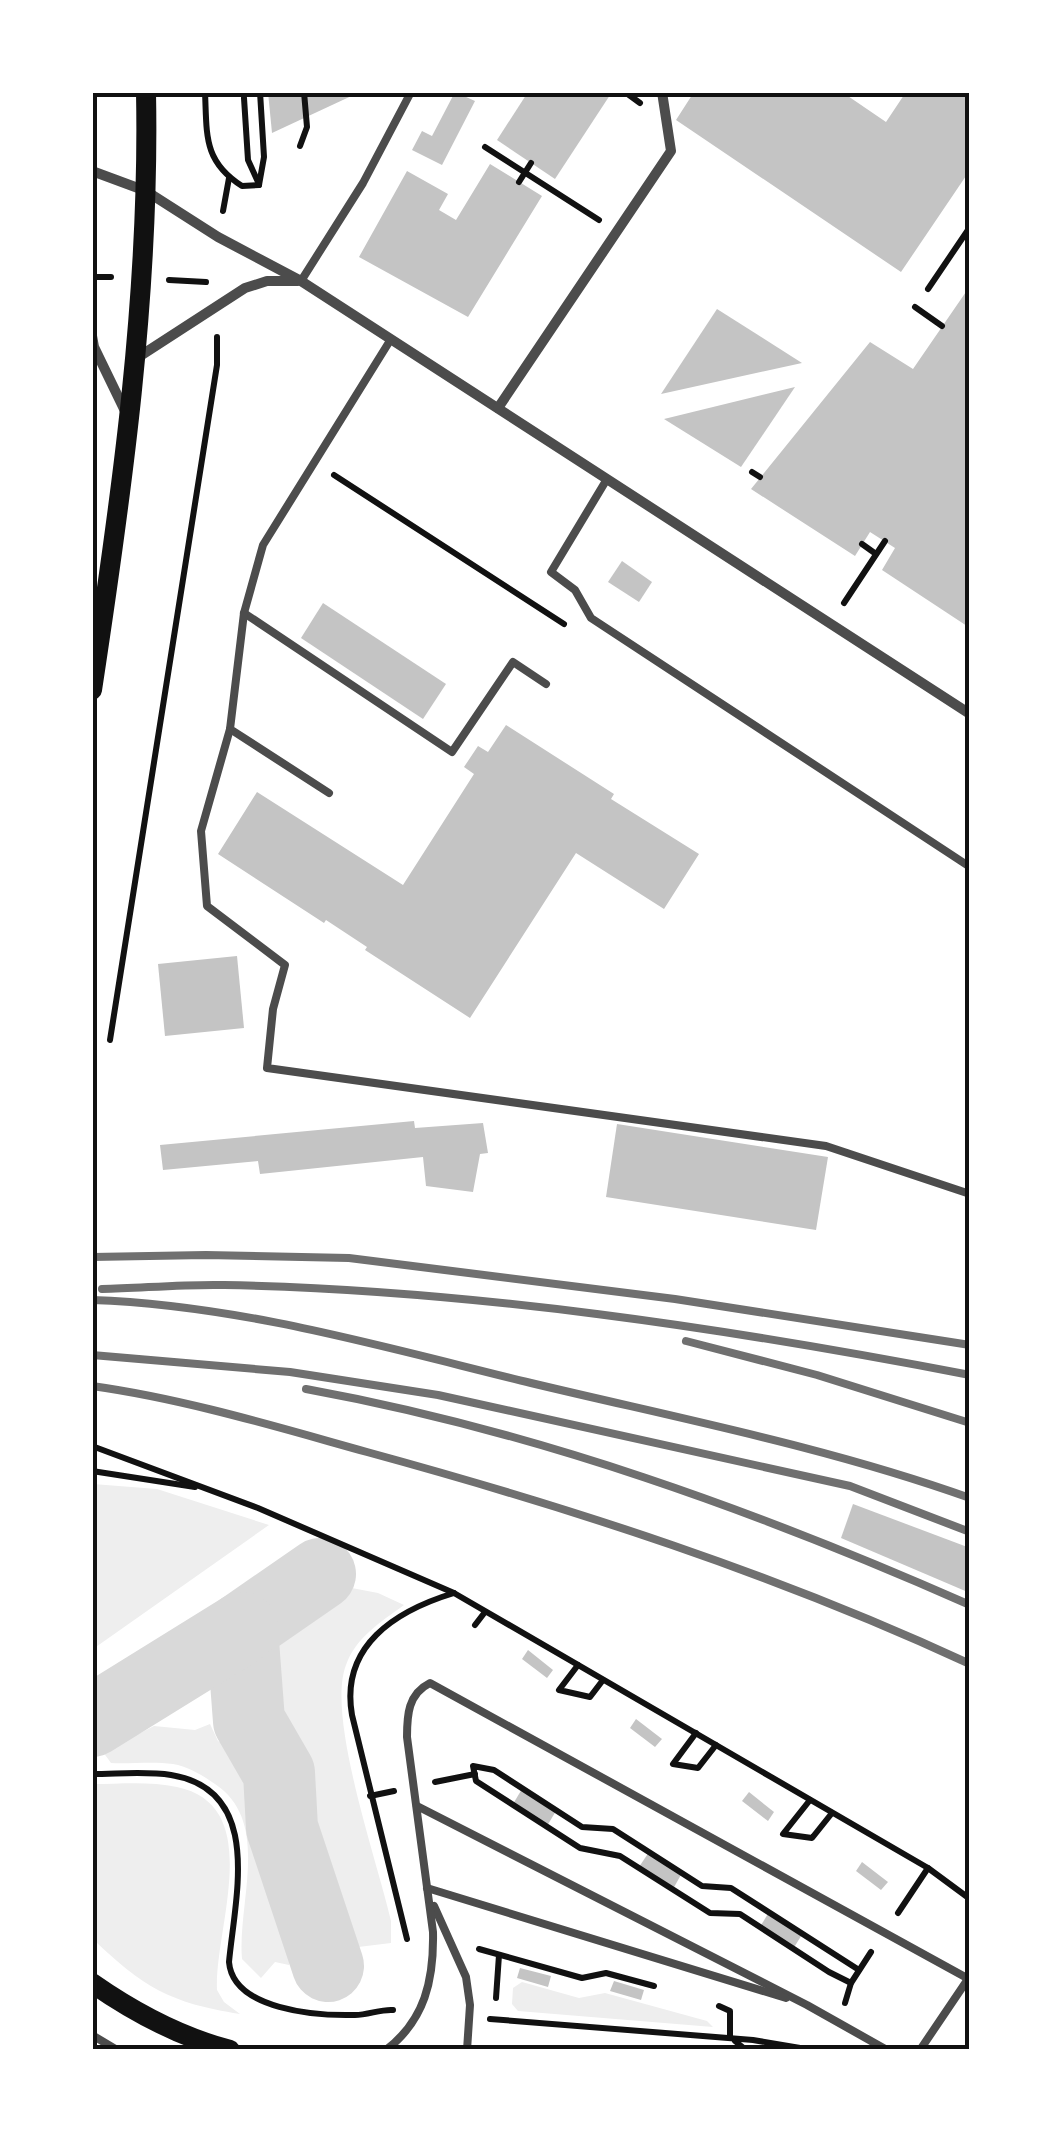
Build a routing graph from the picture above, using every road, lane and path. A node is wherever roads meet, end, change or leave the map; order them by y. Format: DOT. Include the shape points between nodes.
graph roads {
  1 [pos="146,92"];
  2 [pos="205,92"];
  3 [pos="260,92"];
  4 [pos="304,92"];
  5 [pos="412,92"];
  6 [pos="662,92"];
  7 [pos="244,98"];
  8 [pos="300,146"];
  9 [pos="485,147"];
  10 [pos="531,163"];
  11 [pos="92,171"];
  12 [pos="525,172"];
  13 [pos="519,182"];
  14 [pos="259,184"];
  15 [pos="146,191"];
  16 [pos="970,227"];
  17 [pos="617,232"];
  18 [pos="300,281"];
  19 [pos="928,289"];
  20 [pos="915,308"];
  21 [pos="942,326"];
  22 [pos="216,333"];
  23 [pos="92,336"];
  24 [pos="391,339"];
  25 [pos="136,358"];
  26 [pos="498,408"];
  27 [pos="130,423"];
  28 [pos="315,463"];
  29 [pos="752,472"];
  30 [pos="760,477"];
  31 [pos="607,478"];
  32 [pos="885,541"];
  33 [pos="862,544"];
  34 [pos="876,554"];
  35 [pos="244,613"];
  36 [pos="564,624"];
  37 [pos="830,624"];
  38 [pos="546,684"];
  39 [pos="92,690"];
  40 [pos="970,714"];
  41 [pos="230,729"];
  42 [pos="329,793"];
  43 [pos="970,867"];
  44 [pos="110,1040"];
  45 [pos="970,1194"];
  46 [pos="92,1446"];
  47 [pos="92,1471"];
  48 [pos="211,1490"];
  49 [pos="454,1593"];
  50 [pos="485,1612"];
  51 [pos="475,1625"];
  52 [pos="578,1666"];
  53 [pos="603,1680"];
  54 [pos="696,1733"];
  55 [pos="716,1746"];
  56 [pos="92,1774"];
  57 [pos="810,1800"];
  58 [pos="417,1806"];
  59 [pos="832,1813"];
  60 [pos="928,1868"];
  61 [pos="428,1888"];
  62 [pos="970,1900"];
  63 [pos="896,1904"];
  64 [pos="479,1948"];
  65 [pos="407,1950"];
  66 [pos="498,1955"];
  67 [pos="828,1973"];
  68 [pos="968,1977"];
  69 [pos="92,1983"];
  70 [pos="658,1987"];
  71 [pos="397,1998"];
  72 [pos="709,2002"];
  73 [pos="807,2005"];
  74 [pos="92,2034"];
  75 [pos="730,2038"];
  76 [pos="117,2050"];
  77 [pos="230,2050"];
  78 [pos="386,2050"];
  79 [pos="467,2050"];
  80 [pos="746,2050"];
  81 [pos="812,2050"];
  82 [pos="887,2050"];
  83 [pos="920,2050"];
  1 -- 15 [label="main road"];
  2 -- 14 [label="path" via="209,148 220,168 242,186"];
  3 -- 14 [label="path"];
  4 -- 8 [label="path"];
  5 -- 18 [label="lane"];
  6 -- 17 [label="street" via="671,151"];
  7 -- 14 [label="path" via="248,160"];
  9 -- 12 [label="path"];
  10 -- 12 [label="path"];
  11 -- 15 [label="street"];
  12 -- 13 [label="path"];
  12 -- 17 [label="path"];
  15 -- 18 [label="street"];
  15 -- 25 [label="main road"];
  16 -- 19 [label="path"];
  17 -- 26 [label="street"];
  18 -- 24 [label="street"];
  18 -- 25 [label="street" via="245,288"];
  20 -- 21 [label="path"];
  22 -- 44 [label="path" via="217,365"];
  23 -- 27 [label="street"];
  24 -- 26 [label="street"];
  24 -- 28 [label="lane"];
  25 -- 27 [label="main road"];
  26 -- 31 [label="street"];
  27 -- 39 [label="main road"];
  28 -- 35 [label="lane" via="263,546"];
  28 -- 36 [label="path"];
  29 -- 30 [label="path"];
  31 -- 37 [label="street"];
  31 -- 43 [label="lane" via="551,572 575,590 592,618"];
  32 -- 34 [label="path"];
  33 -- 34 [label="path"];
  34 -- 37 [label="path"];
  35 -- 38 [label="lane" via="452,752 513,662"];
  35 -- 41 [label="lane"];
  37 -- 40 [label="street"];
  41 -- 42 [label="lane"];
  41 -- 45 [label="lane" via="201,831 207,906 285,965 266,1068 826,1146"];
  46 -- 48 [label="path"];
  47 -- 48 [label="path"];
  48 -- 49 [label="path"];
  49 -- 50 [label="path"];
  49 -- 65 [label="path" via="388,1625 362,1652 350,1682"];
  50 -- 51 [label="path"];
  50 -- 52 [label="path"];
  52 -- 53 [label="path"];
  52 -- 53 [label="path" via="559,1690 590,1696"];
  53 -- 54 [label="path"];
  54 -- 55 [label="path"];
  54 -- 55 [label="path" via="673,1764 698,1768"];
  55 -- 57 [label="path"];
  56 -- 71 [label="path" via="173,1775 198,1784 224,1806 238,1844 229,1962 241,1989 286,2008 340,2014 380,2012"];
  57 -- 59 [label="path"];
  57 -- 59 [label="path" via="783,1834 812,1838"];
  58 -- 61 [label="lane"];
  58 -- 68 [label="lane" via="408,1714 418,1689 430,1682"];
  58 -- 73 [label="lane"];
  59 -- 60 [label="path"];
  60 -- 62 [label="path"];
  60 -- 63 [label="path" via="901,1909"];
  61 -- 73 [label="lane"];
  61 -- 78 [label="lane" via="428,1989 409,2029"];
  61 -- 79 [label="lane" via="466,1978"];
  64 -- 66 [label="path"];
  66 -- 70 [label="path" via="582,1977 607,1972"];
  66 -- 75 [label="path" via="494,2020"];
  67 -- 67 [label="path" via="851,1983 859,1970 732,1887 702,1885 613,1828 583,1826 494,1770 473,1766 476,1781 580,1848 620,1856 710,1914 740,1914"];
  68 -- 83 [label="lane"];
  69 -- 77 [label="main road" via="164,2026"];
  72 -- 75 [label="path" via="730,2012"];
  73 -- 82 [label="lane"];
  74 -- 76 [label="lane"];
  75 -- 80 [label="path"];
  75 -- 81 [label="path"];
}
